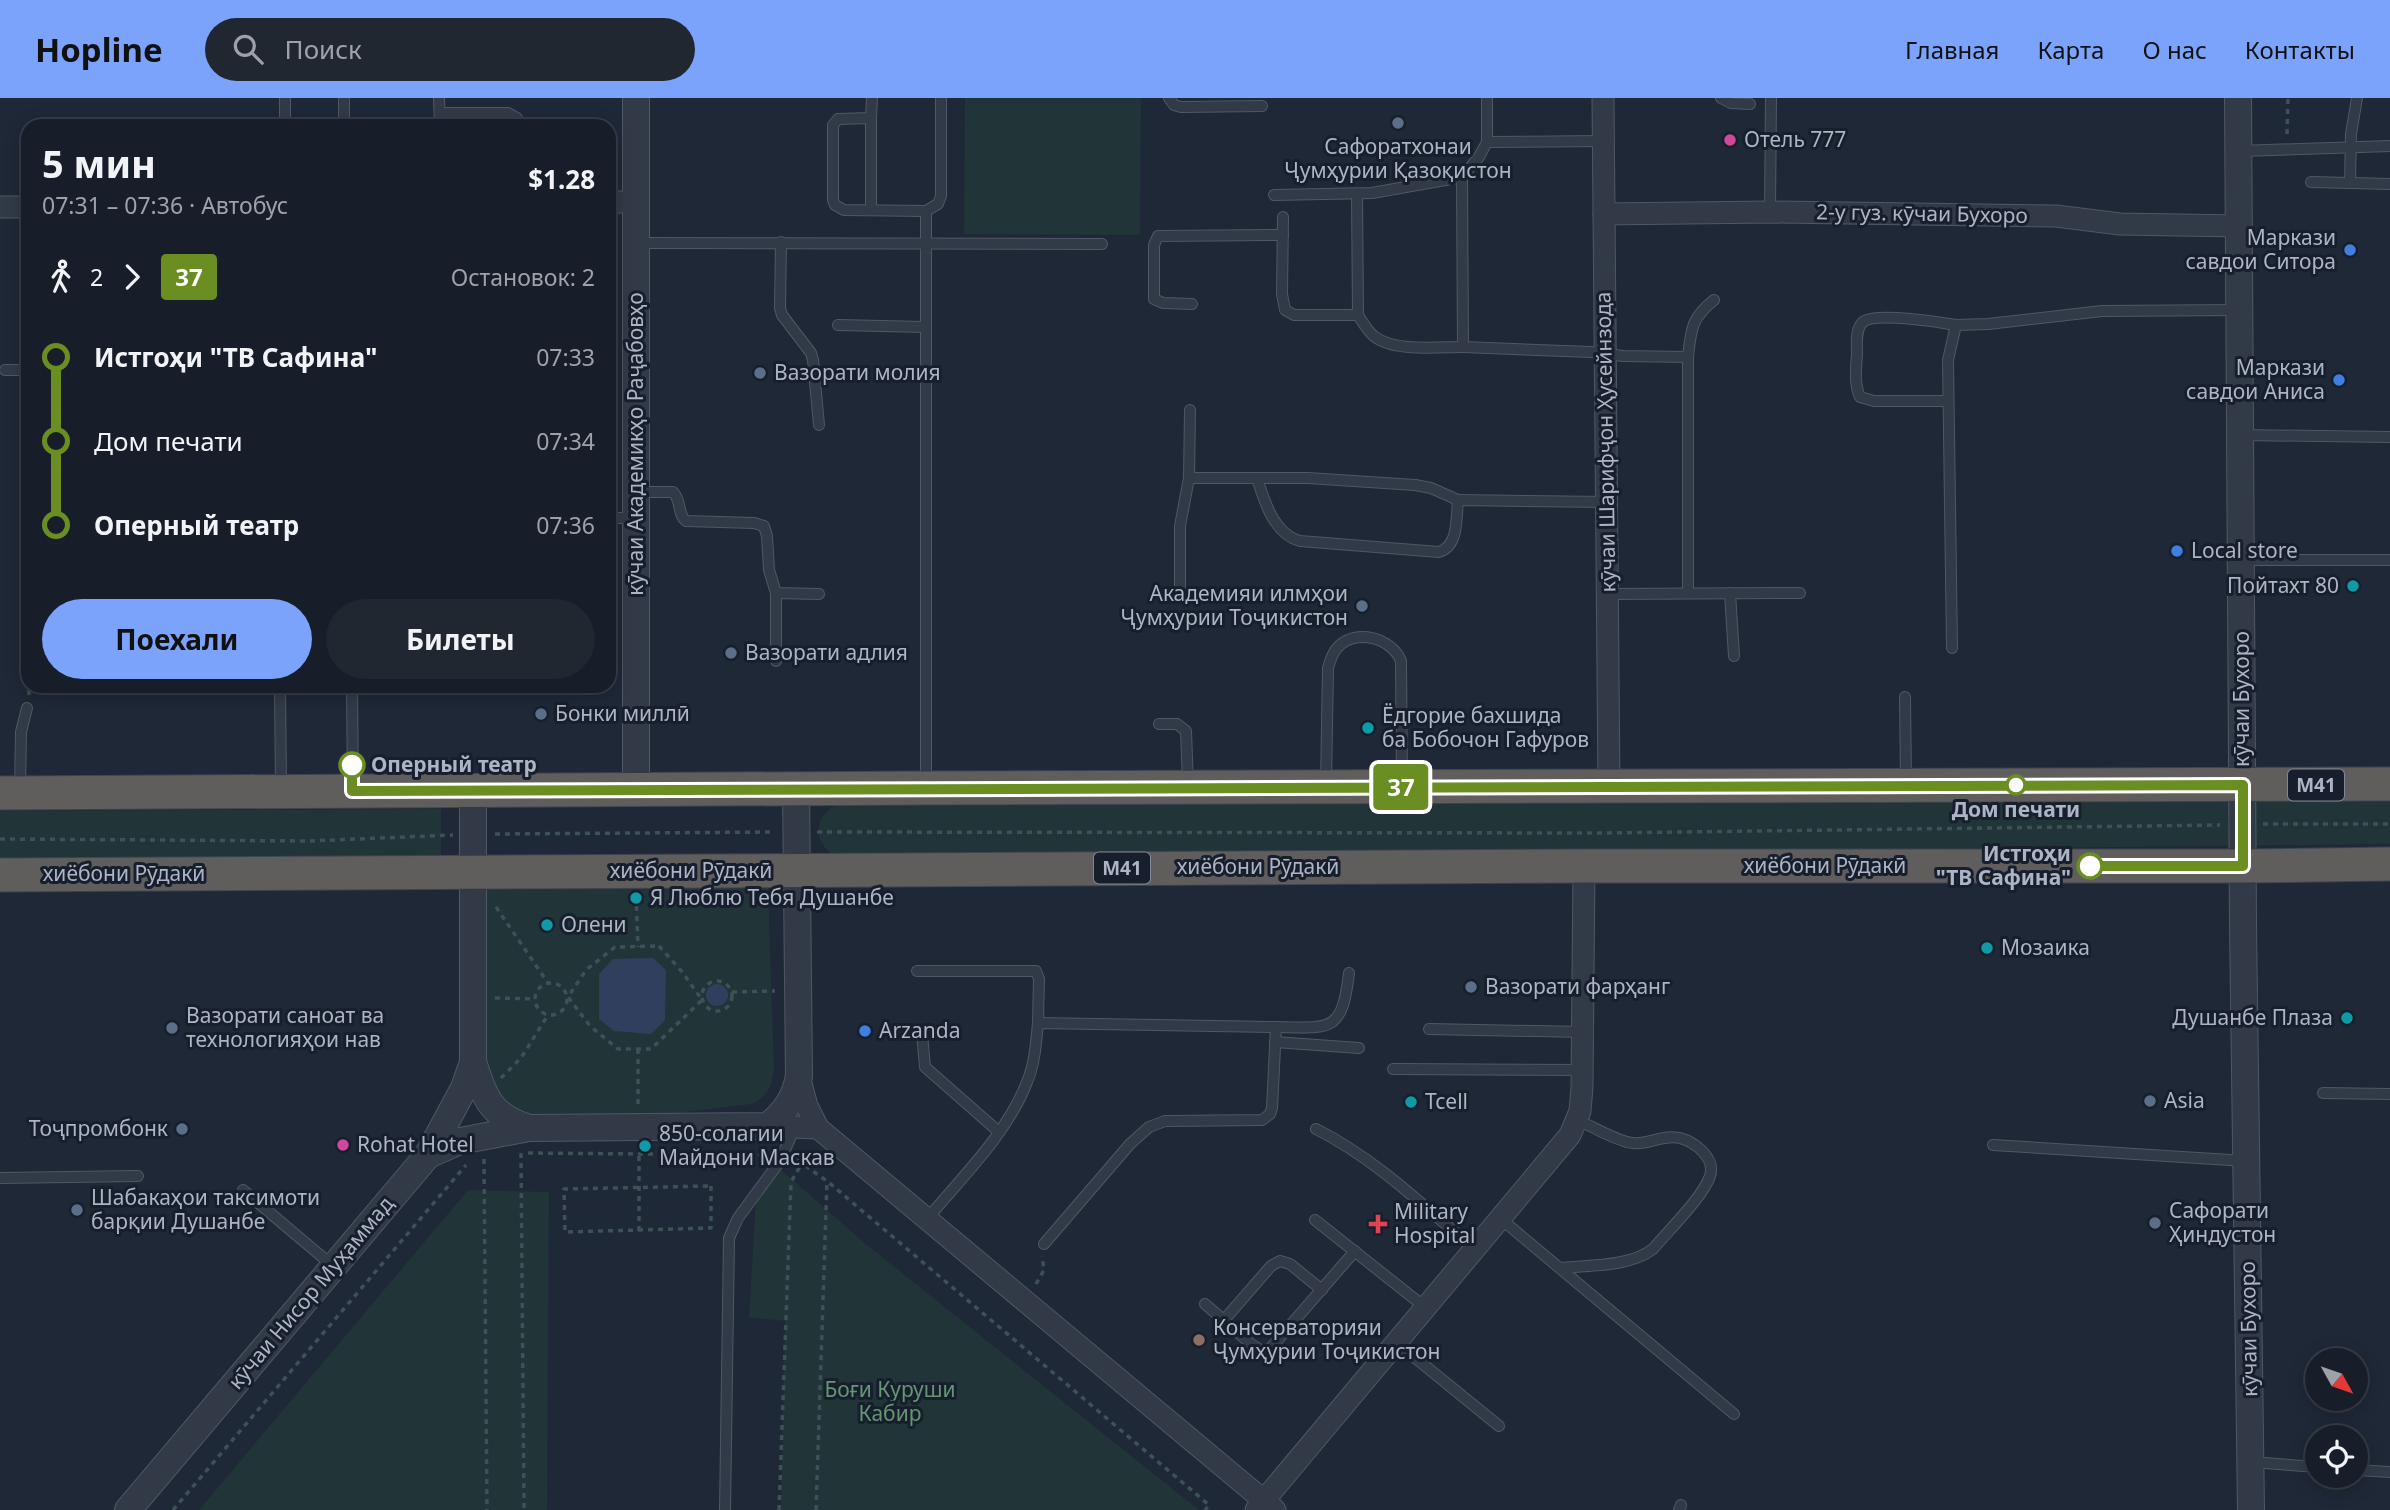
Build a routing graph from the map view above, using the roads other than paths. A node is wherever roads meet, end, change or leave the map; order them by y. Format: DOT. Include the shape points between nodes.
graph roads {
  1 [pos="285,98"];
  2 [pos="344,98"];
  3 [pos="439,98"];
  4 [pos="636,98"];
  5 [pos="872,98"];
  6 [pos="941,98"];
  7 [pos="1169,98"];
  8 [pos="1487,98"];
  9 [pos="1602,98"];
  10 [pos="1721,98"];
  11 [pos="1771,98"];
  12 [pos="2238,98"];
  13 [pos="2357,98"];
  14 [pos="1750,104"];
  15 [pos="1262,106"];
  16 [pos="440,113"];
  17 [pos="871,118"];
  18 [pos="285,119"];
  19 [pos="344,119"];
  20 [pos="440,119"];
  21 [pos="517,119"];
  22 [pos="1603,141"];
  23 [pos="1487,142"];
  24 [pos="2390,146"];
  25 [pos="2350,149"];
  26 [pos="2239,150"];
  27 [pos="1462,177"];
  28 [pos="2312,183"];
  29 [pos="2350,183"];
  30 [pos="2390,184"];
  31 [pos="1357,194"];
  32 [pos="1274,195"];
  33 [pos="616,202"];
  34 [pos="636,202"];
  35 [pos="0,207"];
  36 [pos="21,207"];
  37 [pos="871,210"];
  38 [pos="926,211"];
  39 [pos="1770,212"];
  40 [pos="1604,214"];
  41 [pos="1283,217"];
  42 [pos="2239,226"];
  43 [pos="1283,235"];
  44 [pos="781,242"];
  45 [pos="636,243"];
  46 [pos="925,243"];
  47 [pos="1102,244"];
  48 [pos="1714,300"];
  49 [pos="1192,304"];
  50 [pos="2240,310"];
  51 [pos="1358,315"];
  52 [pos="838,325"];
  53 [pos="1956,325"];
  54 [pos="925,327"];
  55 [pos="1463,347"];
  56 [pos="1605,354"];
  57 [pos="1688,358"];
  58 [pos="5,370"];
  59 [pos="21,370"];
  60 [pos="1948,401"];
  61 [pos="1190,410"];
  62 [pos="819,425"];
  63 [pos="2240,435"];
  64 [pos="2390,438"];
  65 [pos="1189,478"];
  66 [pos="1257,478"];
  67 [pos="1458,500"];
  68 [pos="1608,502"];
  69 [pos="636,505"];
  70 [pos="616,515"];
  71 [pos="2241,560"];
  72 [pos="2390,560"];
  73 [pos="1180,591"];
  74 [pos="776,593"];
  75 [pos="1688,593"];
  76 [pos="1730,593"];
  77 [pos="1800,593"];
  78 [pos="819,594"];
  79 [pos="1608,594"];
  80 [pos="1952,648"];
  81 [pos="1734,656"];
  82 [pos="776,661"];
  83 [pos="279,693"];
  84 [pos="352,693"];
  85 [pos="1905,697"];
  86 [pos="27,708"];
  87 [pos="1159,724"];
  88 [pos="2390,784"];
  89 [pos="2243,785"];
  90 [pos="1609,786"];
  91 [pos="1906,786"];
  92 [pos="1188,787"];
  93 [pos="1326,787"];
  94 [pos="1402,787"];
  95 [pos="926,788"];
  96 [pos="796,789"];
  97 [pos="473,790"];
  98 [pos="636,790"];
  99 [pos="281,791"];
  100 [pos="352,791"];
  101 [pos="10,793"];
  102 [pos="2390,864"];
  103 [pos="1584,866"];
  104 [pos="2243,866"];
  105 [pos="797,870"];
  106 [pos="473,872"];
  107 [pos="0,875"];
  108 [pos="917,971"];
  109 [pos="1349,973"];
  110 [pos="1038,1023"];
  111 [pos="1276,1027"];
  112 [pos="1429,1029"];
  113 [pos="1583,1032"];
  114 [pos="922,1034"];
  115 [pos="1275,1042"];
  116 [pos="1359,1048"];
  117 [pos="473,1062"];
  118 [pos="1393,1069"];
  119 [pos="1583,1070"];
  120 [pos="799,1076"];
  121 [pos="2323,1093"];
  122 [pos="2390,1094"];
  123 [pos="1577,1120"];
  124 [pos="768,1126"];
  125 [pos="795,1127"];
  126 [pos="530,1128"];
  127 [pos="818,1128"];
  128 [pos="1316,1129"];
  129 [pos="999,1132"];
  130 [pos="1993,1145"];
  131 [pos="428,1155"];
  132 [pos="2246,1161"];
  133 [pos="138,1176"];
  134 [pos="0,1178"];
  135 [pos="243,1190"];
  136 [pos="927,1219"];
  137 [pos="1501,1219"];
  138 [pos="1315,1220"];
  139 [pos="1044,1244"];
  140 [pos="1475,1250"];
  141 [pos="1355,1251"];
  142 [pos="333,1266"];
  143 [pos="1561,1268"];
  144 [pos="1322,1290"];
  145 [pos="1205,1304"];
  146 [pos="1426,1308"];
  147 [pos="1224,1321"];
  148 [pos="1397,1343"];
  149 [pos="1734,1414"];
  150 [pos="1499,1426"];
  151 [pos="2251,1462"];
  152 [pos="2305,1466"];
  153 [pos="2368,1471"];
  154 [pos="2390,1472"];
  155 [pos="1265,1507"];
  156 [pos="128,1510"];
  157 [pos="725,1510"];
  158 [pos="2251,1510"];
  1 -- 18 [label="lane"];
  2 -- 19 [label="lane"];
  3 -- 16 [label="lane"];
  4 -- 34 [label="street, кӯчаи Академикҳо Раҷабовҳо"];
  5 -- 17 [label="lane"];
  6 -- 38 [label="lane" via="941,196 935,208"];
  7 -- 15 [label="lane" via="1181,107"];
  8 -- 23 [label="lane"];
  9 -- 22 [label="street, кӯчаи Шарифҷон Ҳусейнзода"];
  10 -- 14 [label="lane"];
  11 -- 39 [label="lane"];
  12 -- 26 [label="street, кӯчаи Бухоро"];
  13 -- 25 [label="lane"];
  16 -- 20 [label="lane"];
  16 -- 21 [label="lane" via="508,113"];
  17 -- 37 [label="lane"];
  17 -- 37 [label="lane" via="838,119 832,130 835,205 844,210"];
  22 -- 23 [label="lane"];
  22 -- 40 [label="street, кӯчаи Шарифҷон Ҳусейнзода"];
  23 -- 27 [label="lane"];
  24 -- 25 [label="lane"];
  25 -- 26 [label="lane"];
  25 -- 29 [label="lane"];
  26 -- 42 [label="street, кӯчаи Бухоро"];
  27 -- 31 [label="lane"];
  27 -- 55 [label="lane"];
  28 -- 29 [label="lane"];
  29 -- 30 [label="lane"];
  31 -- 32 [label="lane"];
  31 -- 51 [label="lane"];
  33 -- 34 [label="street"];
  34 -- 45 [label="street, кӯчаи Академикҳо Раҷабовҳо"];
  35 -- 36 [label="street"];
  37 -- 38 [label="lane"];
  38 -- 46 [label="lane"];
  39 -- 40 [label="street, 2-у гуз. кӯчаи Бухоро"];
  39 -- 42 [label="street, 2-у гуз. кӯчаи Бухоро" via="2056,216 2120,224"];
  40 -- 56 [label="street, кӯчаи Шарифҷон Ҳусейнзода"];
  41 -- 43 [label="lane"];
  42 -- 50 [label="street, кӯчаи Бухоро"];
  43 -- 49 [label="lane" via="1158,236 1153,245 1154,299"];
  43 -- 51 [label="lane" via="1283,303 1289,314"];
  44 -- 45 [label="lane"];
  44 -- 46 [label="lane"];
  44 -- 62 [label="lane" via="780,308 813,360"];
  45 -- 69 [label="street, кӯчаи Академикҳо Раҷабовҳо"];
  46 -- 47 [label="lane"];
  46 -- 54 [label="lane"];
  48 -- 57 [label="lane" via="1695,321"];
  50 -- 53 [label="lane" via="2102,311"];
  50 -- 63 [label="street, кӯчаи Бухоро"];
  51 -- 55 [label="lane" via="1372,335 1388,344"];
  52 -- 54 [label="lane"];
  53 -- 60 [label="lane" via="1948,360"];
  53 -- 60 [label="lane" via="1916,318 1869,319 1857,334 1856,387 1860,397"];
  54 -- 95 [label="lane"];
  55 -- 56 [label="lane"];
  56 -- 57 [label="lane"];
  56 -- 68 [label="street, кӯчаи Шарифҷон Ҳусейнзода"];
  57 -- 75 [label="lane"];
  58 -- 59 [label="lane"];
  60 -- 80 [label="lane"];
  61 -- 65 [label="lane"];
  63 -- 64 [label="lane"];
  63 -- 71 [label="street, кӯчаи Бухоро"];
  65 -- 66 [label="lane"];
  65 -- 73 [label="lane" via="1181,512"];
  66 -- 67 [label="lane" via="1415,485"];
  66 -- 67 [label="lane" via="1266,505 1282,530 1300,541 1439,552 1451,546 1454,538"];
  67 -- 68 [label="lane"];
  68 -- 79 [label="street, кӯчаи Шарифҷон Ҳусейнзода"];
  69 -- 70 [label="lane"];
  69 -- 74 [label="lane" via="673,492 686,521 764,526"];
  69 -- 98 [label="street, кӯчаи Академикҳо Раҷабовҳо"];
  71 -- 72 [label="lane"];
  71 -- 89 [label="street, кӯчаи Бухоро"];
  74 -- 78 [label="lane"];
  74 -- 82 [label="lane"];
  75 -- 76 [label="lane"];
  75 -- 79 [label="lane"];
  76 -- 77 [label="lane"];
  76 -- 81 [label="lane"];
  79 -- 90 [label="street, кӯчаи Шарифҷон Ҳусейнзода"];
  83 -- 99 [label="lane"];
  84 -- 100 [label="lane"];
  85 -- 91 [label="lane"];
  86 -- 101 [label="lane"];
  87 -- 92 [label="lane" via="1177,724 1186,731"];
  88 -- 89 [label="highway, M41"];
  89 -- 91 [label="highway, M41"];
  89 -- 104 [label="street, кӯчаи Бухоро"];
  90 -- 91 [label="highway, M41"];
  90 -- 94 [label="highway, M41"];
  92 -- 93 [label="highway, M41"];
  92 -- 95 [label="highway, M41"];
  93 -- 94 [label="highway, M41"];
  93 -- 94 [label="lane" via="1328,668 1340,645 1377,638 1391,644 1401,661"];
  95 -- 96 [label="highway, M41"];
  96 -- 98 [label="highway, M41"];
  96 -- 105 [label="street"];
  97 -- 98 [label="highway, M41"];
  97 -- 100 [label="highway, M41"];
  97 -- 106 [label="street, кӯчаи Нисор Муҳаммад"];
  99 -- 100 [label="highway, M41"];
  99 -- 101 [label="highway, M41"];
  102 -- 104 [label="highway, хиёбони Рӯдакӣ / M41"];
  103 -- 104 [label="highway, хиёбони Рӯдакӣ / M41"];
  103 -- 105 [label="highway, хиёбони Рӯдакӣ / M41"];
  103 -- 113 [label="street"];
  104 -- 132 [label="street, кӯчаи Бухоро"];
  105 -- 106 [label="highway, хиёбони Рӯдакӣ / M41"];
  105 -- 120 [label="street"];
  106 -- 107 [label="highway, хиёбони Рӯдакӣ / M41"];
  106 -- 117 [label="street, кӯчаи Нисор Муҳаммад"];
  108 -- 110 [label="lane" via="1036,971"];
  109 -- 111 [label="lane" via="1337,1019 1317,1027"];
  110 -- 111 [label="lane"];
  110 -- 129 [label="lane" via="1028,1082"];
  111 -- 115 [label="lane"];
  112 -- 113 [label="lane"];
  113 -- 119 [label="street"];
  114 -- 129 [label="lane" via="925,1067"];
  115 -- 116 [label="lane"];
  115 -- 139 [label="lane" via="1272,1108 1267,1118 1165,1121 1149,1127"];
  117 -- 126 [label="street, кӯчаи Нисор Муҳаммад" via="493,1108 505,1119"];
  117 -- 131 [label="street, кӯчаи Нисор Муҳаммад"];
  118 -- 119 [label="lane"];
  119 -- 123 [label="street"];
  120 -- 124 [label="street" via="790,1103"];
  120 -- 127 [label="street"];
  121 -- 122 [label="lane"];
  123 -- 137 [label="street" via="1557,1154"];
  123 -- 143 [label="lane" via="1631,1143 1679,1138 1696,1145 1712,1168 1703,1189 1643,1256"];
  124 -- 125 [label="street"];
  124 -- 126 [label="street"];
  125 -- 127 [label="street"];
  125 -- 157 [label="lane" via="784,1154 729,1238"];
  126 -- 131 [label="street" via="460,1140"];
  127 -- 136 [label="street"];
  128 -- 140 [label="lane" via="1375,1166"];
  129 -- 136 [label="lane"];
  130 -- 132 [label="lane"];
  131 -- 142 [label="street, кӯчаи Нисор Муҳаммад"];
  132 -- 151 [label="street, кӯчаи Бухоро"];
  133 -- 134 [label="lane"];
  135 -- 142 [label="lane"];
  136 -- 155 [label="street"];
  137 -- 140 [label="street"];
  137 -- 143 [label="lane"];
  138 -- 141 [label="lane"];
  140 -- 146 [label="street"];
  141 -- 144 [label="lane"];
  141 -- 146 [label="lane"];
  142 -- 156 [label="street, кӯчаи Нисор Муҳаммад"];
  143 -- 149 [label="lane"];
  144 -- 147 [label="lane" via="1290,1264 1276,1263"];
  144 -- 147 [label="lane" via="1268,1351 1251,1344"];
  145 -- 147 [label="lane"];
  146 -- 148 [label="street"];
  148 -- 150 [label="lane"];
  148 -- 155 [label="street"];
  151 -- 152 [label="lane"];
  151 -- 158 [label="street, кӯчаи Бухоро"];
  153 -- 154 [label="lane"];
}
